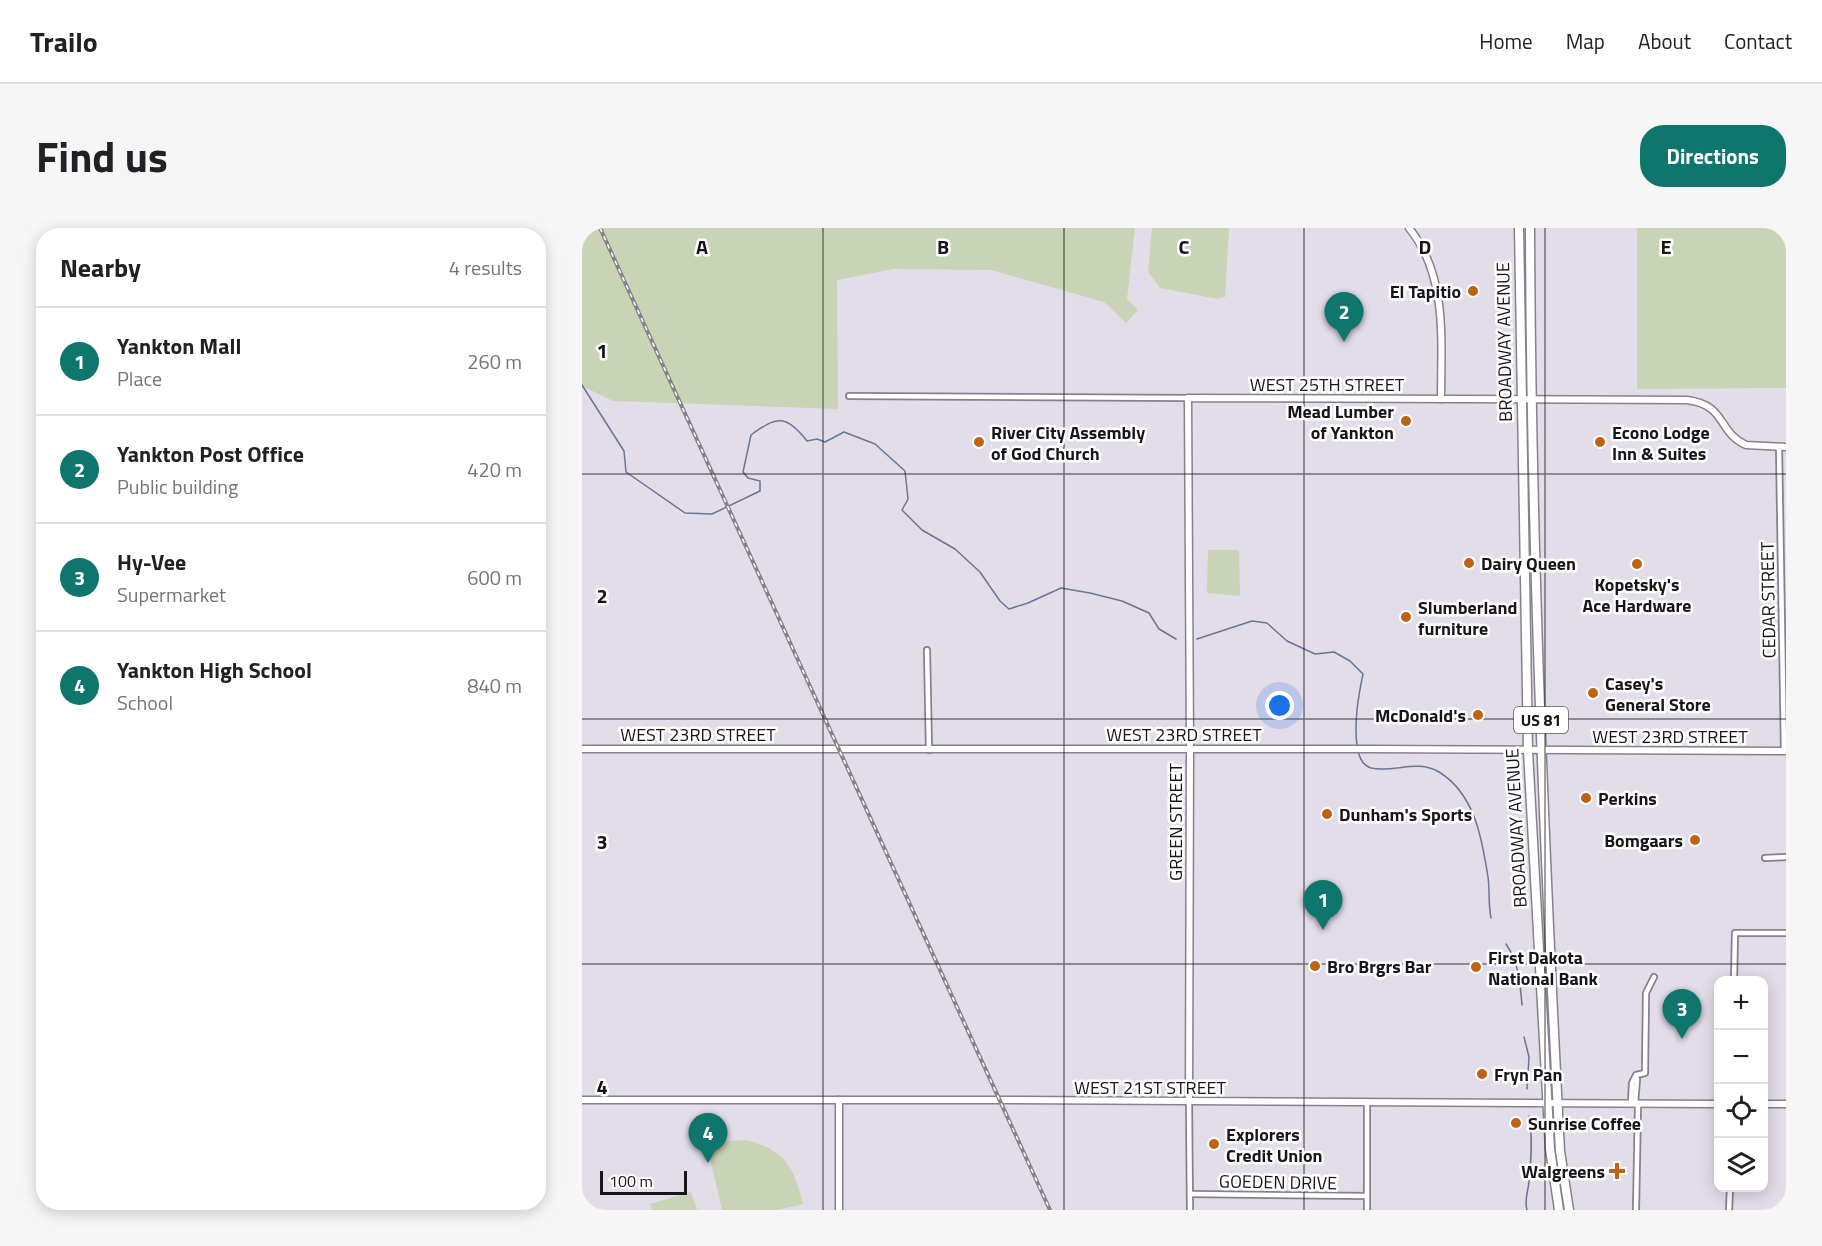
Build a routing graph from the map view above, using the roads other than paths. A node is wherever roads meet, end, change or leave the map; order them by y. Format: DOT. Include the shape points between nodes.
graph roads {
  1 [pos="1409,228"];
  2 [pos="1519,228"];
  3 [pos="1530,228"];
  4 [pos="849,396"];
  5 [pos="1188,398"];
  6 [pos="1441,399"];
  7 [pos="1526,399"];
  8 [pos="1783,447"];
  9 [pos="927,650"];
  10 [pos="582,749"];
  11 [pos="929,750"];
  12 [pos="1191,750"];
  13 [pos="1528,751"];
  14 [pos="1541,751"];
  15 [pos="1785,752"];
  16 [pos="1786,857"];
  17 [pos="1765,858"];
  18 [pos="1786,933"];
  19 [pos="1734,976"];
  20 [pos="1654,977"];
  21 [pos="582,1100"];
  22 [pos="839,1100"];
  23 [pos="1189,1102"];
  24 [pos="1367,1103"];
  25 [pos="1548,1104"];
  26 [pos="1557,1104"];
  27 [pos="1635,1104"];
  28 [pos="1714,1104"];
  29 [pos="1768,1104"];
  30 [pos="1786,1104"];
  31 [pos="1730,1192"];
  32 [pos="1190,1194"];
  33 [pos="1367,1196"];
  34 [pos="839,1210"];
  35 [pos="1190,1210"];
  36 [pos="1367,1210"];
  37 [pos="1559,1210"];
  38 [pos="1569,1210"];
  39 [pos="1636,1210"];
  40 [pos="1729,1210"];
  1 -- 6 [label="street" via="1429,259 1437,288"];
  2 -- 7 [label="highway, BROADWAY AVENUE / US 81"];
  3 -- 7 [label="highway, BROADWAY AVENUE / US 81"];
  4 -- 5 [label="street, WEST 25TH STREET"];
  5 -- 6 [label="street, WEST 25TH STREET"];
  5 -- 12 [label="street, GREEN STREET"];
  6 -- 7 [label="street, WEST 25TH STREET"];
  7 -- 8 [label="street, WEST 25TH STREET" via="1695,401 1714,409 1739,442"];
  7 -- 13 [label="highway, BROADWAY AVENUE / US 81"];
  7 -- 14 [label="highway, BROADWAY AVENUE / US 81"];
  8 -- 15 [label="street, CEDAR STREET"];
  9 -- 11 [label="street"];
  10 -- 11 [label="street, WEST 23RD STREET"];
  11 -- 12 [label="street, WEST 23RD STREET"];
  12 -- 13 [label="street, WEST 23RD STREET"];
  12 -- 23 [label="street, GREEN STREET"];
  13 -- 14 [label="street, WEST 23RD STREET"];
  13 -- 25 [label="highway, BROADWAY AVENUE / US 81"];
  14 -- 15 [label="street, WEST 23RD STREET"];
  14 -- 26 [label="highway, BROADWAY AVENUE / US 81"];
  16 -- 17 [label="street"];
  18 -- 19 [label="street" via="1735,933"];
  20 -- 27 [label="street" via="1646,993 1645,1073 1636,1081"];
  21 -- 22 [label="street, WEST 21ST STREET"];
  22 -- 23 [label="street, WEST 21ST STREET"];
  22 -- 34 [label="street"];
  23 -- 24 [label="street, WEST 21ST STREET"];
  23 -- 32 [label="street, GREEN STREET"];
  24 -- 25 [label="street, WEST 21ST STREET"];
  24 -- 33 [label="street"];
  25 -- 26 [label="street, WEST 21ST STREET"];
  25 -- 37 [label="highway, BROADWAY AVENUE / US 81"];
  26 -- 27 [label="street, WEST 21ST STREET"];
  26 -- 38 [label="highway, BROADWAY AVENUE / US 81"];
  27 -- 28 [label="street, WEST 21ST STREET"];
  27 -- 39 [label="street"];
  29 -- 30 [label="street"];
  31 -- 40 [label="street"];
  32 -- 33 [label="street, GOEDEN DRIVE"];
  32 -- 35 [label="street, GREEN STREET"];
  33 -- 36 [label="street"];
}
